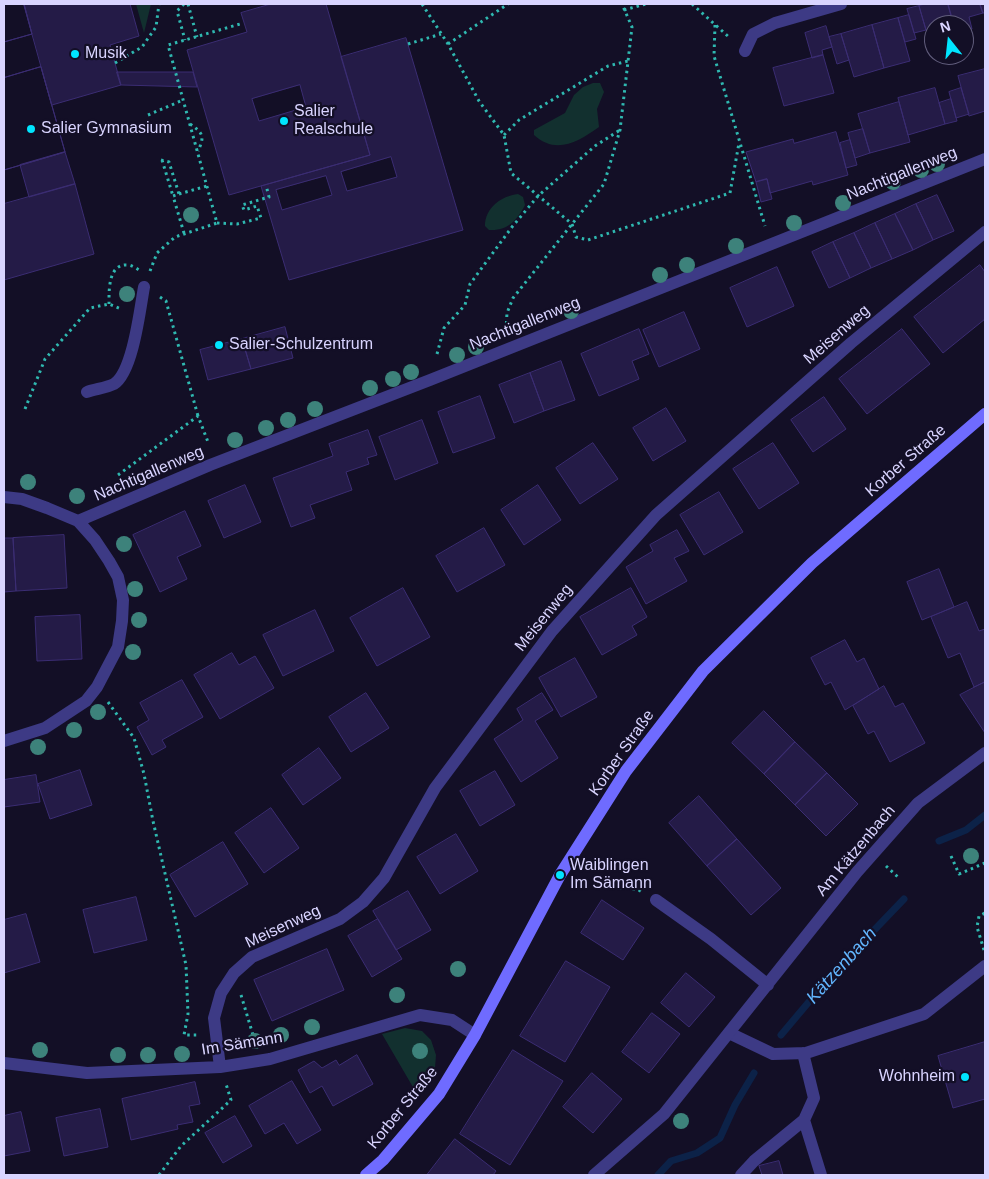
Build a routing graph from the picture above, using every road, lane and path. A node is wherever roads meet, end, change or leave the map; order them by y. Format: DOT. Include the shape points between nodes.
graph roads {
  1 [pos="159,4"];
  2 [pos="184,4"];
  3 [pos="188,4"];
  4 [pos="422,4"];
  5 [pos="508,4"];
  6 [pos="622,4"];
  7 [pos="646,4"];
  8 [pos="692,4"];
  9 [pos="841,4"];
  10 [pos="624,10"];
  11 [pos="240,24"];
  12 [pos="442,34"];
  13 [pos="197,37"];
  14 [pos="185,40"];
  15 [pos="408,44"];
  16 [pos="448,44"];
  17 [pos="745,50"];
  18 [pos="628,61"];
  19 [pos="115,63"];
  20 [pos="183,100"];
  21 [pos="148,115"];
  22 [pos="190,124"];
  23 [pos="620,130"];
  24 [pos="504,135"];
  25 [pos="739,143"];
  26 [pos="198,153"];
  27 [pos="985,159"];
  28 [pos="266,185"];
  29 [pos="206,186"];
  30 [pos="179,194"];
  31 [pos="173,196"];
  32 [pos="538,196"];
  33 [pos="217,223"];
  34 [pos="572,224"];
  35 [pos="765,226"];
  36 [pos="985,232"];
  37 [pos="184,233"];
  38 [pos="128,265"];
  39 [pos="144,287"];
  40 [pos="108,304"];
  41 [pos="139,315"];
  42 [pos="512,347"];
  43 [pos="437,354"];
  44 [pos="87,392"];
  45 [pos="25,409"];
  46 [pos="985,414"];
  47 [pos="198,416"];
  48 [pos="208,442"];
  49 [pos="118,475"];
  50 [pos="4,497"];
  51 [pos="78,521"];
  52 [pos="97,687"];
  53 [pos="4,741"];
  54 [pos="985,754"];
  55 [pos="951,856"];
  56 [pos="985,863"];
  57 [pos="596,877"];
  58 [pos="656,900"];
  59 [pos="985,913"];
  60 [pos="985,952"];
  61 [pos="985,966"];
  62 [pos="234,973"];
  63 [pos="768,985"];
  64 [pos="729,1033"];
  65 [pos="475,1035"];
  66 [pos="253,1036"];
  67 [pos="216,1040"];
  68 [pos="803,1053"];
  69 [pos="4,1064"];
  70 [pos="220,1067"];
  71 [pos="804,1120"];
  72 [pos="159,1175"];
  73 [pos="366,1175"];
  74 [pos="594,1175"];
  75 [pos="741,1175"];
  76 [pos="821,1175"];
  1 -- 19 [label="path" via="156,27 142,47"];
  2 -- 14 [label="path" via="177,11"];
  3 -- 13 [label="path"];
  4 -- 12 [label="path"];
  5 -- 16 [label="path"];
  6 -- 10 [label="path"];
  7 -- 10 [label="path"];
  8 -- 25 [label="path" via="715,25 714,56"];
  9 -- 17 [label="street" via="775,23 753,34"];
  10 -- 18 [label="path" via="632,27"];
  11 -- 13 [label="path"];
  12 -- 15 [label="path"];
  12 -- 16 [label="path"];
  13 -- 14 [label="path"];
  14 -- 20 [label="path" via="168,45"];
  16 -- 24 [label="path" via="479,101"];
  18 -- 23 [label="path"];
  18 -- 24 [label="path" via="608,66 519,120"];
  20 -- 21 [label="path"];
  20 -- 22 [label="path"];
  22 -- 26 [label="path"];
  22 -- 26 [label="path" via="200,131 203,140"];
  23 -- 32 [label="path" via="595,146"];
  23 -- 34 [label="path" via="604,184"];
  24 -- 32 [label="path" via="511,173"];
  25 -- 34 [label="path" via="730,193 588,240 576,237"];
  25 -- 35 [label="path"];
  26 -- 29 [label="path"];
  27 -- 42 [label="street, Nachtigallenweg"];
  28 -- 33 [label="path" via="269,197 242,205 244,210 257,206 261,218 237,224"];
  29 -- 30 [label="path"];
  29 -- 33 [label="path"];
  30 -- 31 [label="path"];
  30 -- 31 [label="path" via="169,162 161,160"];
  31 -- 37 [label="path"];
  32 -- 34 [label="path"];
  32 -- 43 [label="path" via="470,284 464,305 444,328"];
  33 -- 37 [label="path"];
  34 -- 42 [label="path" via="513,298 505,328"];
  36 -- 62 [label="street, Meisenweg" via="851,343 656,515 552,631 435,788 384,878 363,902 340,919 252,957"];
  37 -- 39 [label="path" via="157,252"];
  38 -- 40 [label="path" via="120,267 110,278"];
  39 -- 41 [label="street"];
  39 -- 47 [label="path" via="166,301"];
  40 -- 41 [label="path"];
  40 -- 45 [label="path" via="90,308 45,359"];
  41 -- 44 [label="street" via="127,366 115,383"];
  42 -- 51 [label="street, Nachtigallenweg" via="210,465"];
  46 -- 65 [label="street, Korber Straße" via="812,563 703,671 626,771 560,875"];
  47 -- 48 [label="path"];
  47 -- 49 [label="path"];
  50 -- 51 [label="street" via="22,499"];
  51 -- 52 [label="street" via="109,561 118,577 123,600 118,647"];
  52 -- 53 [label="street" via="86,701 45,728"];
  52 -- 67 [label="path" via="134,738 144,774 186,965 188,1014 184,1035"];
  54 -- 63 [label="street, Am Kätzenbach" via="918,804 857,872"];
  55 -- 56 [label="path" via="959,874"];
  57 -- 58 [label="path" via="618,888 637,889"];
  58 -- 63 [label="street" via="712,939"];
  59 -- 60 [label="path" via="979,916 977,927"];
  61 -- 68 [label="street" via="924,1014"];
  62 -- 66 [label="path"];
  62 -- 67 [label="street, Meisenweg" via="221,993 214,1018"];
  63 -- 64 [label="street, Am Kätzenbach"];
  64 -- 68 [label="street" via="773,1054"];
  64 -- 74 [label="street, Am Kätzenbach" via="664,1114"];
  65 -- 70 [label="street, Im Sämann" via="452,1020 420,1015 270,1059"];
  65 -- 73 [label="street, Korber Straße" via="439,1094 383,1160"];
  67 -- 70 [label="street, Meisenweg"];
  68 -- 71 [label="street" via="814,1098"];
  69 -- 70 [label="street, Im Sämann" via="87,1073"];
  70 -- 72 [label="path" via="231,1100 181,1146"];
  71 -- 75 [label="street"];
  71 -- 76 [label="street"];
}
